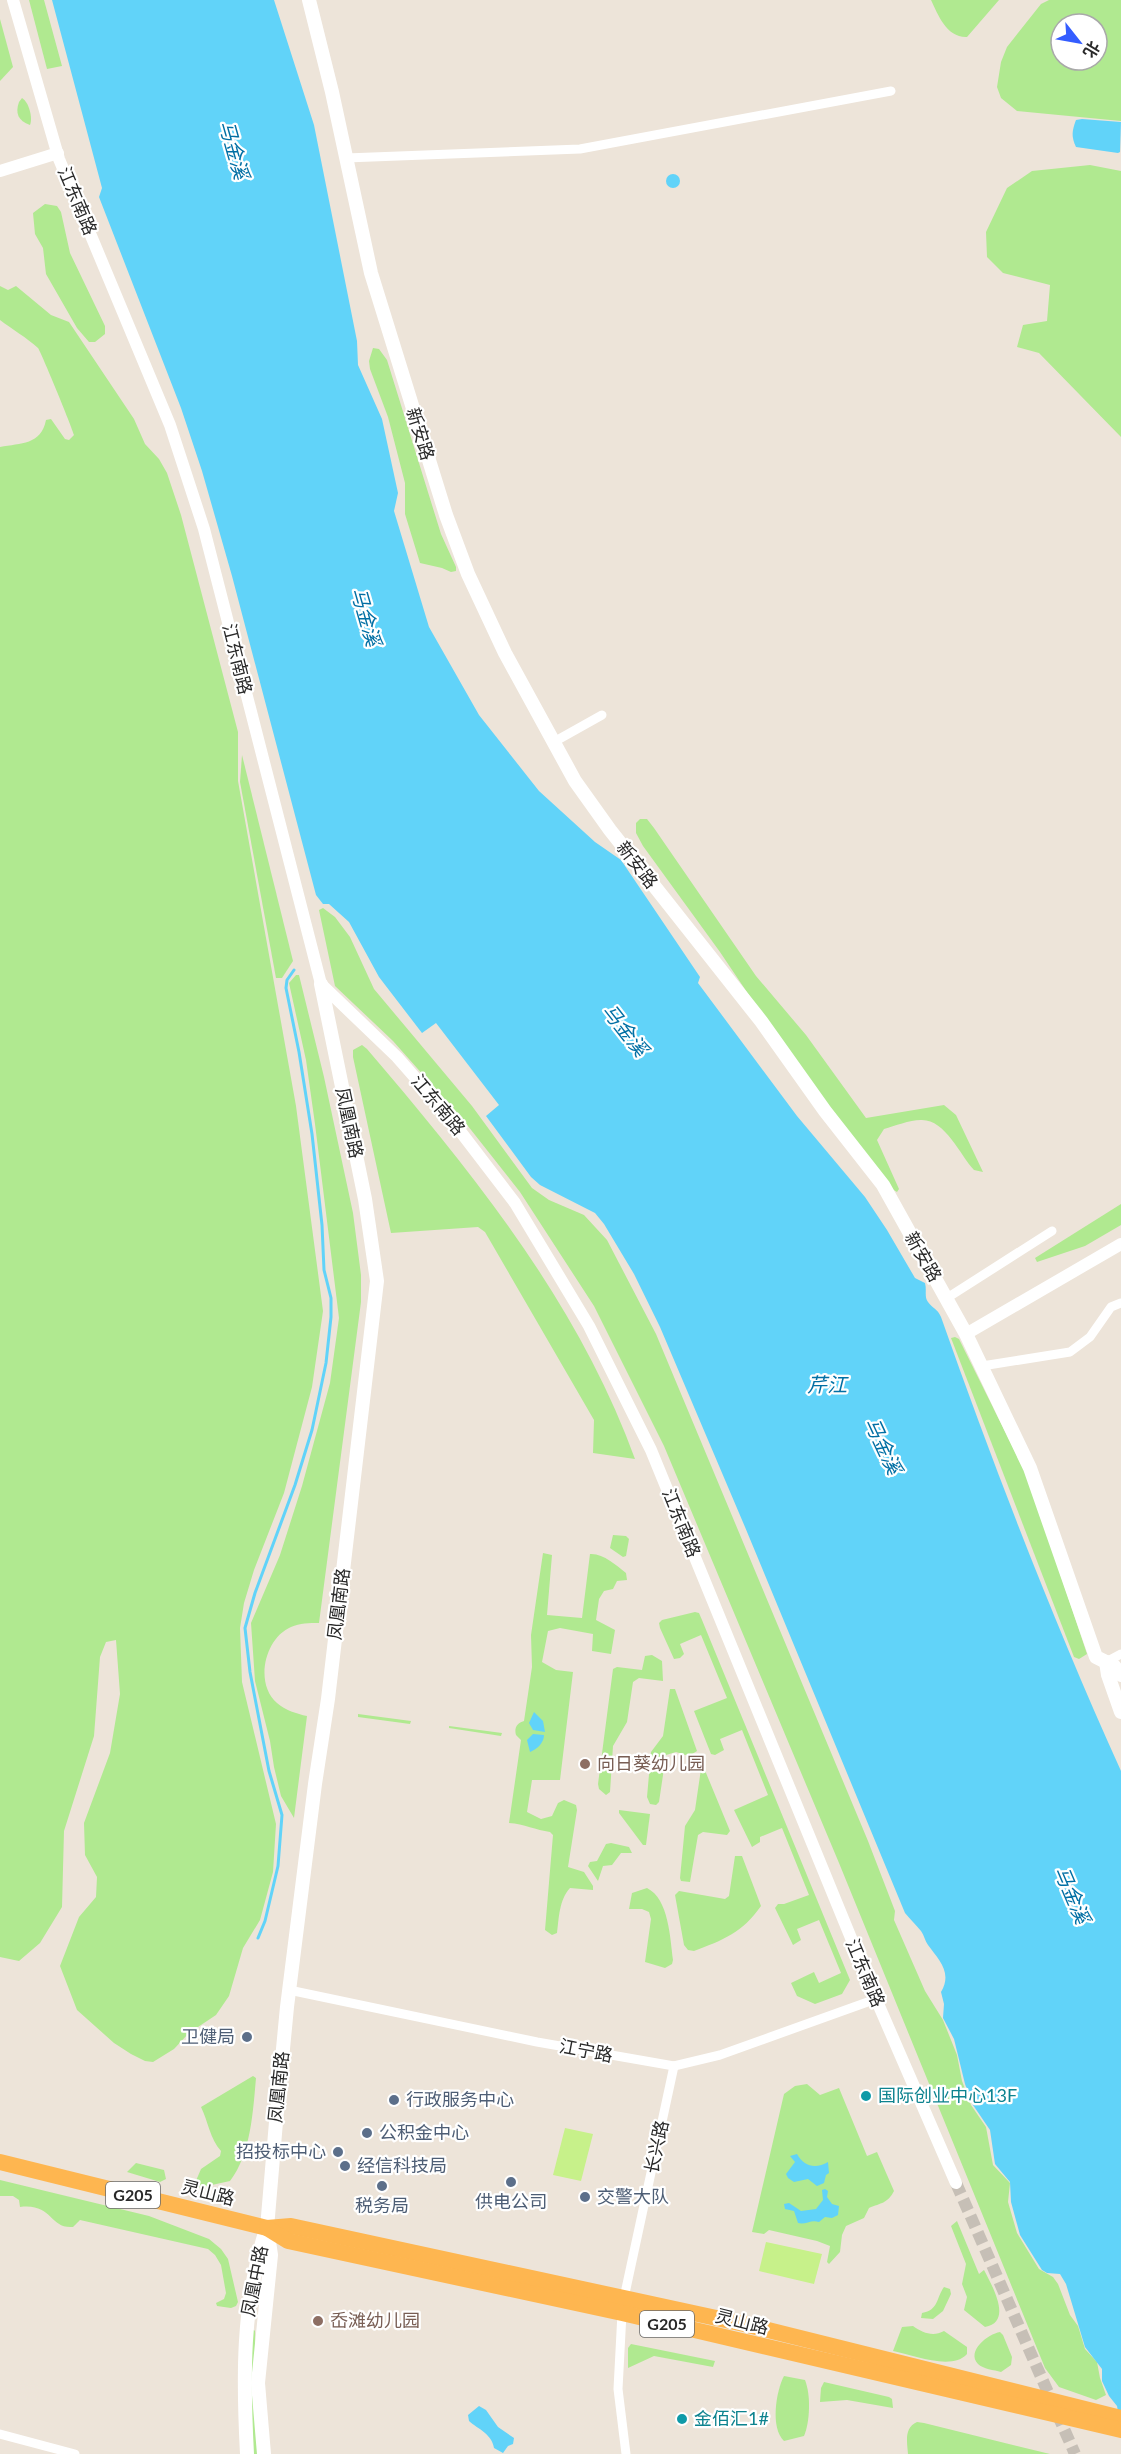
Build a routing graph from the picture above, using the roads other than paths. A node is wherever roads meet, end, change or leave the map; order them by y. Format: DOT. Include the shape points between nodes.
graph roads {
  1 [pos="13,0"];
  2 [pos="309,0"];
  3 [pos="891,91"];
  4 [pos="58,153"];
  5 [pos="346,158"];
  6 [pos="0,171"];
  7 [pos="602,715"];
  8 [pos="552,743"];
  9 [pos="321,984"];
  10 [pos="1052,1232"];
  11 [pos="1121,1244"];
  12 [pos="947,1298"];
  13 [pos="1121,1303"];
  14 [pos="966,1334"];
  15 [pos="982,1366"];
  16 [pos="1121,1654"];
  17 [pos="1106,1662"];
  18 [pos="1121,1675"];
  19 [pos="1121,1712"];
  20 [pos="289,1990"];
  21 [pos="876,1999"];
  22 [pos="674,2066"];
  23 [pos="0,2162"];
  24 [pos="956,2183"];
  25 [pos="267,2228"];
  26 [pos="623,2305"];
  27 [pos="1121,2418"];
  28 [pos="1121,2430"];
  29 [pos="0,2434"];
  30 [pos="75,2454"];
  31 [pos="247,2454"];
  32 [pos="264,2454"];
  33 [pos="626,2454"];
  1 -- 4 [label="street, 江东南路"];
  2 -- 5 [label="main road, 新安路"];
  3 -- 5 [label="street" via="580,149"];
  4 -- 6 [label="street"];
  4 -- 9 [label="street, 江东南路" via="170,425 204,529"];
  5 -- 8 [label="main road, 新安路" via="370,273 446,515 468,574"];
  7 -- 8 [label="street"];
  8 -- 12 [label="main road, 新安路" via="610,830 883,1185"];
  9 -- 20 [label="main road, 凤凰南路" via="365,1199 377,1281"];
  9 -- 21 [label="street, 江东南路" via="397,1057 447,1114 515,1203 590,1326 651,1450"];
  10 -- 12 [label="street"];
  11 -- 14 [label="street"];
  12 -- 14 [label="main road, 新安路"];
  13 -- 15 [label="street" via="1111,1307 1090,1337 1070,1352"];
  14 -- 15 [label="main road, 新安路"];
  15 -- 17 [label="main road, 新安路" via="1030,1468 1096,1657"];
  16 -- 17 [label="street"];
  17 -- 18 [label="main road, 新安路"];
  17 -- 19 [label="main road, 新安路"];
  20 -- 22 [label="street, 江宁路"];
  20 -- 25 [label="main road, 凤凰南路"];
  21 -- 22 [label="street, 江宁路" via="720,2055"];
  21 -- 24 [label="street, 江东南路"];
  22 -- 26 [label="street, 长兴路"];
  23 -- 25 [label="highway, 灵山路 / G205"];
  25 -- 26 [label="highway, 灵山路 / G205" via="288,2241"];
  25 -- 31 [label="main road, 凤凰中路" via="247,2315"];
  25 -- 32 [label="main road, 凤凰中路" via="271,2254 258,2383"];
  26 -- 27 [label="highway, 灵山路" via="744,2324"];
  26 -- 28 [label="highway, 灵山路 / G205"];
  26 -- 33 [label="street, 长兴路" via="618,2389"];
  29 -- 30 [label="street"];
}
